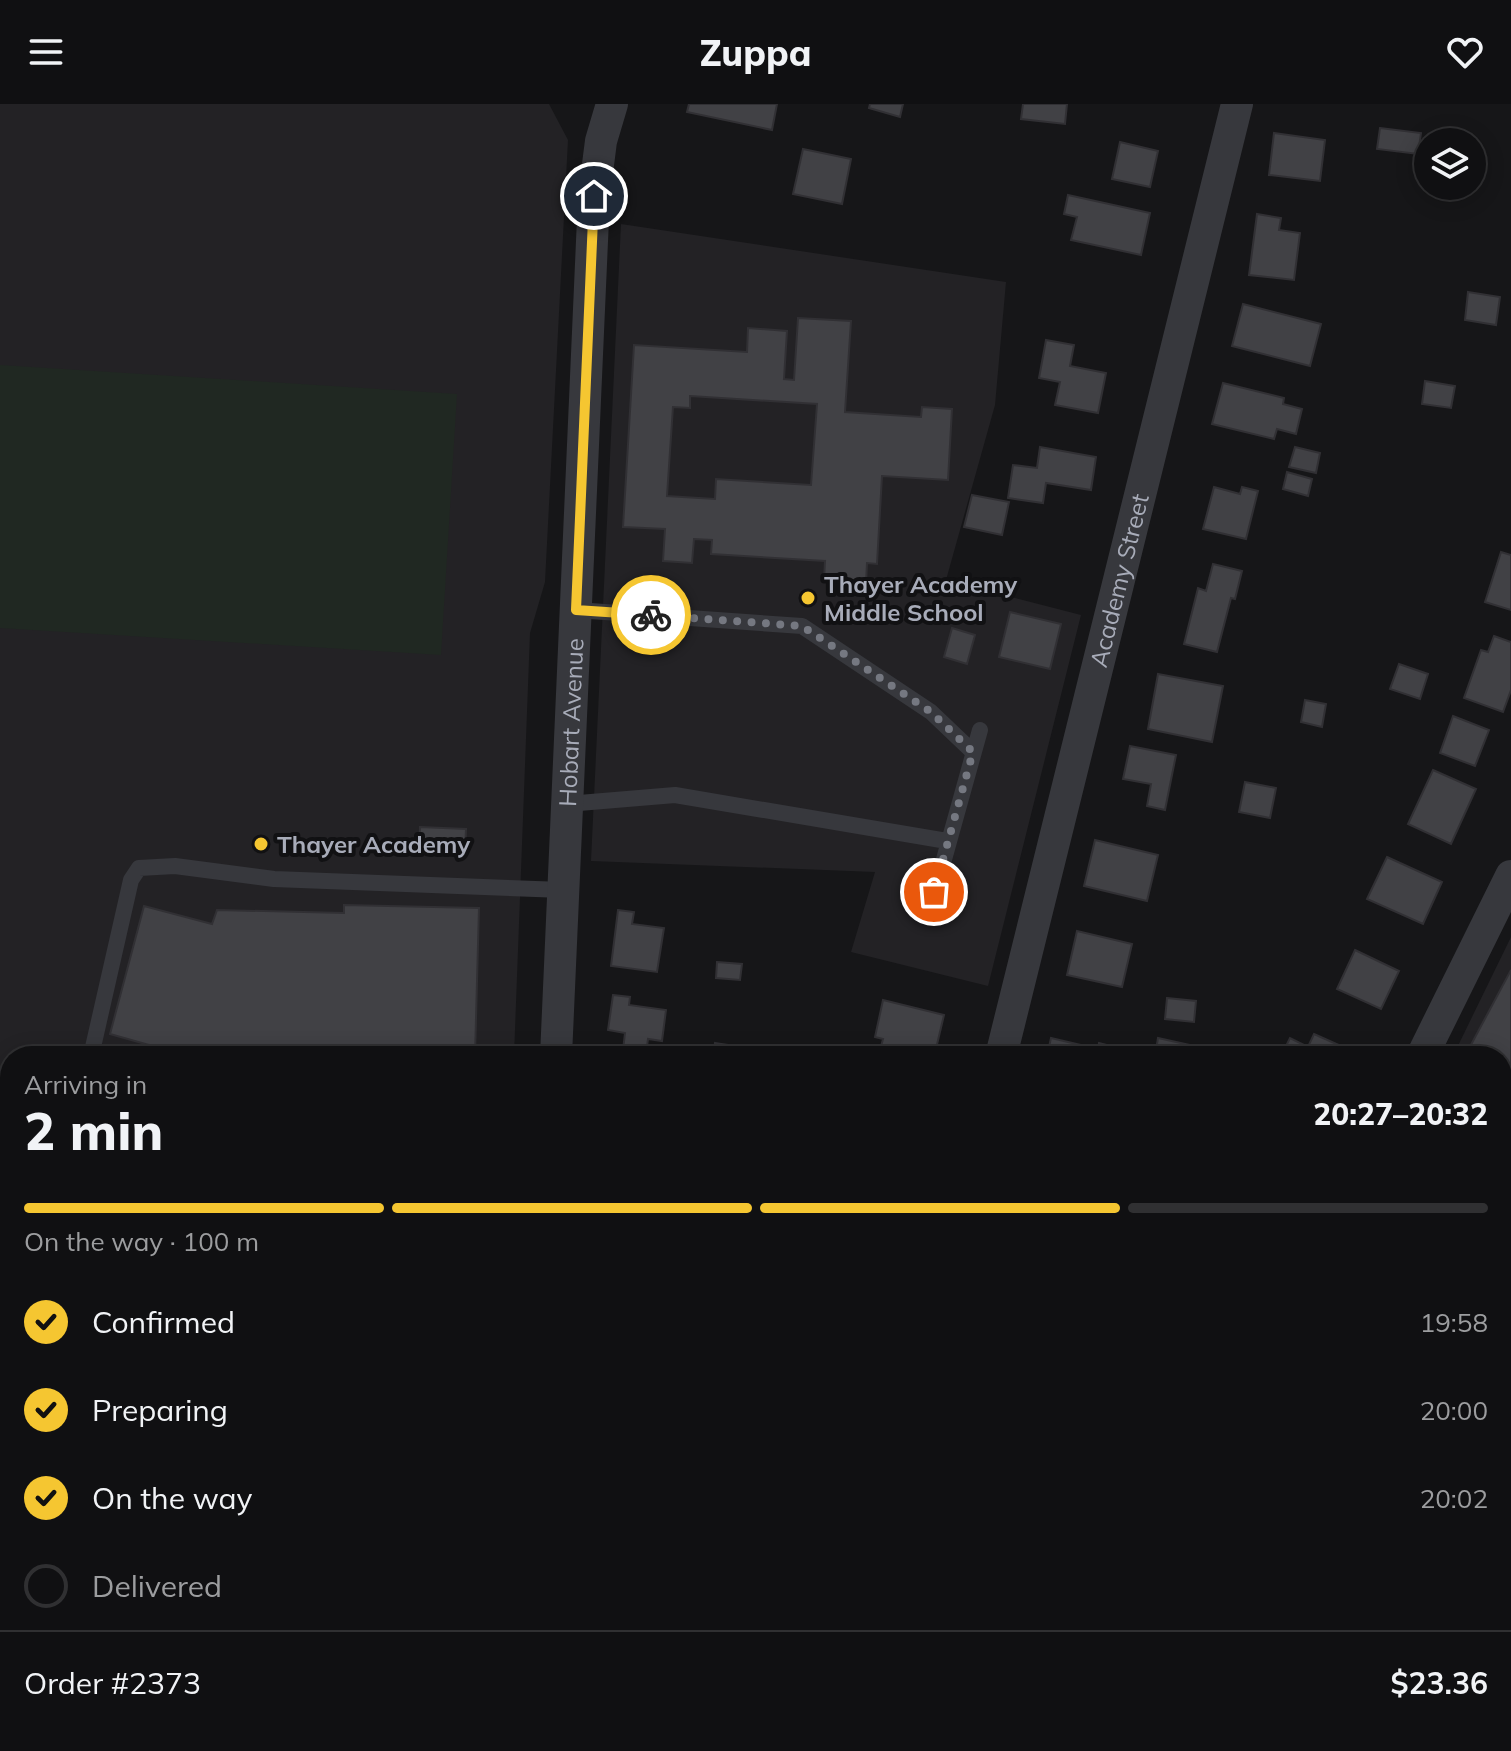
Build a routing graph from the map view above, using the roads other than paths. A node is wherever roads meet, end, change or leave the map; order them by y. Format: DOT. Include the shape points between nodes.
graph roads {
  1 [pos="612,104"];
  2 [pos="1237,104"];
  3 [pos="576,610"];
  4 [pos="980,730"];
  5 [pos="973,752"];
  6 [pos="567,804"];
  7 [pos="947,841"];
  8 [pos="1511,876"];
  9 [pos="563,890"];
  10 [pos="928,917"];
  11 [pos="93,1046"];
  12 [pos="556,1046"];
  13 [pos="1003,1046"];
  14 [pos="1427,1046"];
  1 -- 3 [label="street, Hobart Avenue" via="596,168"];
  2 -- 13 [label="street, Academy Street"];
  3 -- 5 [label="lane" via="802,626 931,712"];
  3 -- 6 [label="street, Hobart Avenue"];
  4 -- 5 [label="lane"];
  5 -- 7 [label="lane"];
  6 -- 7 [label="lane" via="675,795"];
  6 -- 9 [label="street, Hobart Avenue"];
  7 -- 10 [label="lane"];
  8 -- 14 [label="street"];
  9 -- 11 [label="lane" via="139,868 131,880"];
  9 -- 12 [label="street, Hobart Avenue"];
}
